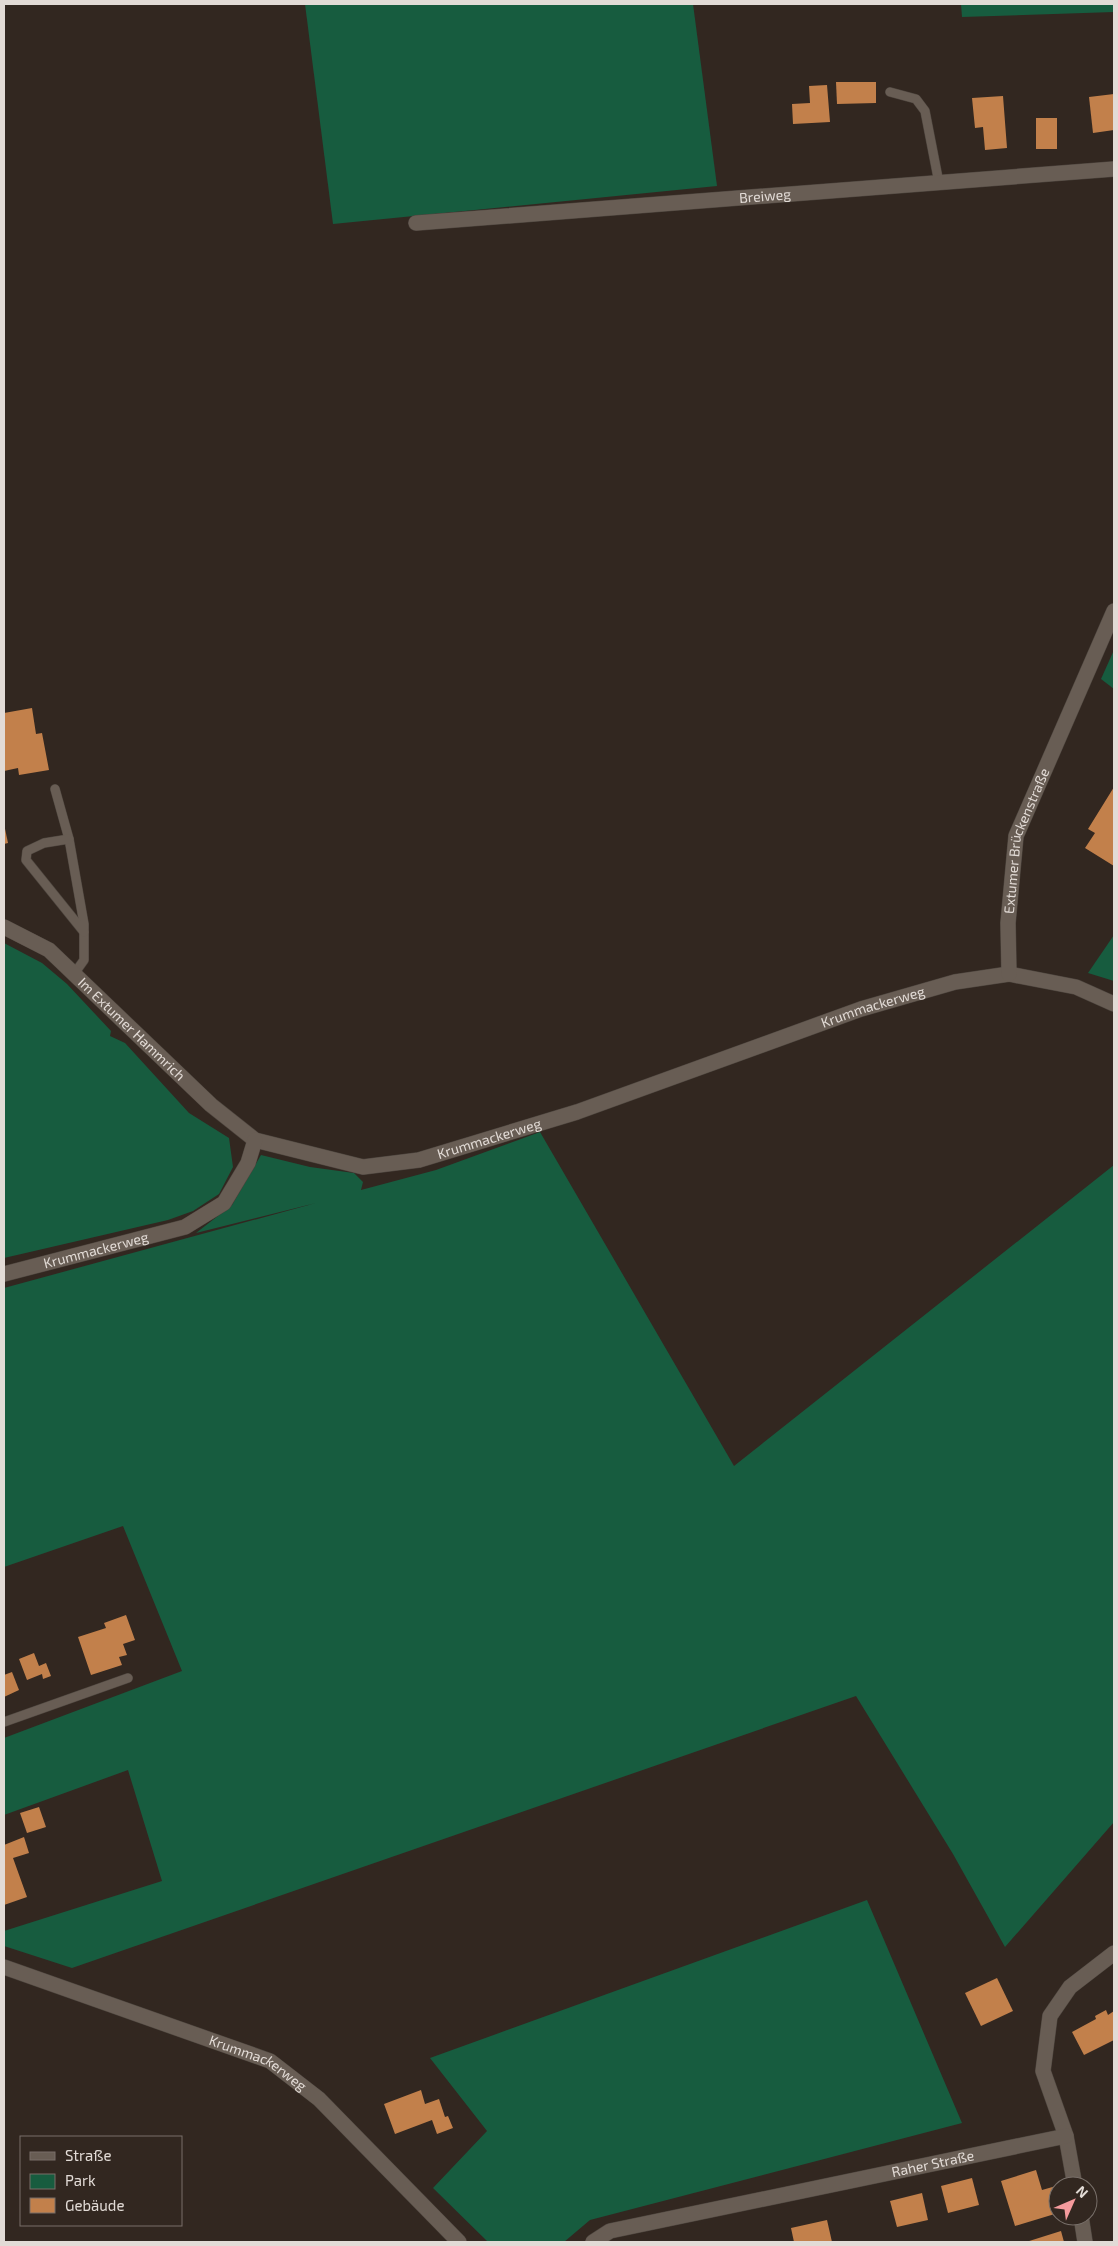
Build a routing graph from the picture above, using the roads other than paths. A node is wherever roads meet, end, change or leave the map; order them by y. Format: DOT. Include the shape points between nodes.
graph roads {
  1 [pos="890,92"];
  2 [pos="1114,169"];
  3 [pos="939,183"];
  4 [pos="416,223"];
  5 [pos="1114,610"];
  6 [pos="55,789"];
  7 [pos="69,839"];
  8 [pos="4,927"];
  9 [pos="84,932"];
  10 [pos="74,974"];
  11 [pos="1009,974"];
  12 [pos="1114,1004"];
  13 [pos="255,1140"];
  14 [pos="4,1274"];
  15 [pos="128,1678"];
  16 [pos="4,1722"];
  17 [pos="1114,1953"];
  18 [pos="4,1967"];
  19 [pos="1066,2136"];
  20 [pos="1073,2176"];
  21 [pos="1082,2226"];
  22 [pos="459,2242"];
  23 [pos="593,2242"];
  24 [pos="1085,2242"];
  1 -- 3 [label="lane" via="916,100 925,111"];
  2 -- 3 [label="street, Breiweg"];
  3 -- 4 [label="street, Breiweg"];
  5 -- 11 [label="street, Extumer Brückenstraße" via="1016,836 1008,923"];
  6 -- 7 [label="lane"];
  7 -- 9 [label="lane"];
  7 -- 9 [label="lane" via="44,843 27,851 26,860"];
  8 -- 10 [label="street, Im Extumer Hammrich" via="49,950"];
  9 -- 10 [label="lane" via="84,960"];
  10 -- 13 [label="street, Im Extumer Hammrich" via="212,1105"];
  11 -- 12 [label="street" via="1076,987"];
  11 -- 13 [label="street, Krummackerweg" via="955,982 860,1009 577,1112 419,1160 363,1166"];
  13 -- 14 [label="street, Krummackerweg" via="248,1163 224,1203 185,1227"];
  15 -- 16 [label="lane"];
  17 -- 19 [label="street" via="1070,1987 1050,2016 1043,2071"];
  18 -- 22 [label="street, Krummackerweg" via="270,2062 319,2099"];
  19 -- 20 [label="street"];
  19 -- 23 [label="street, Raher Straße" via="610,2231"];
  21 -- 24 [label="street"];
}
